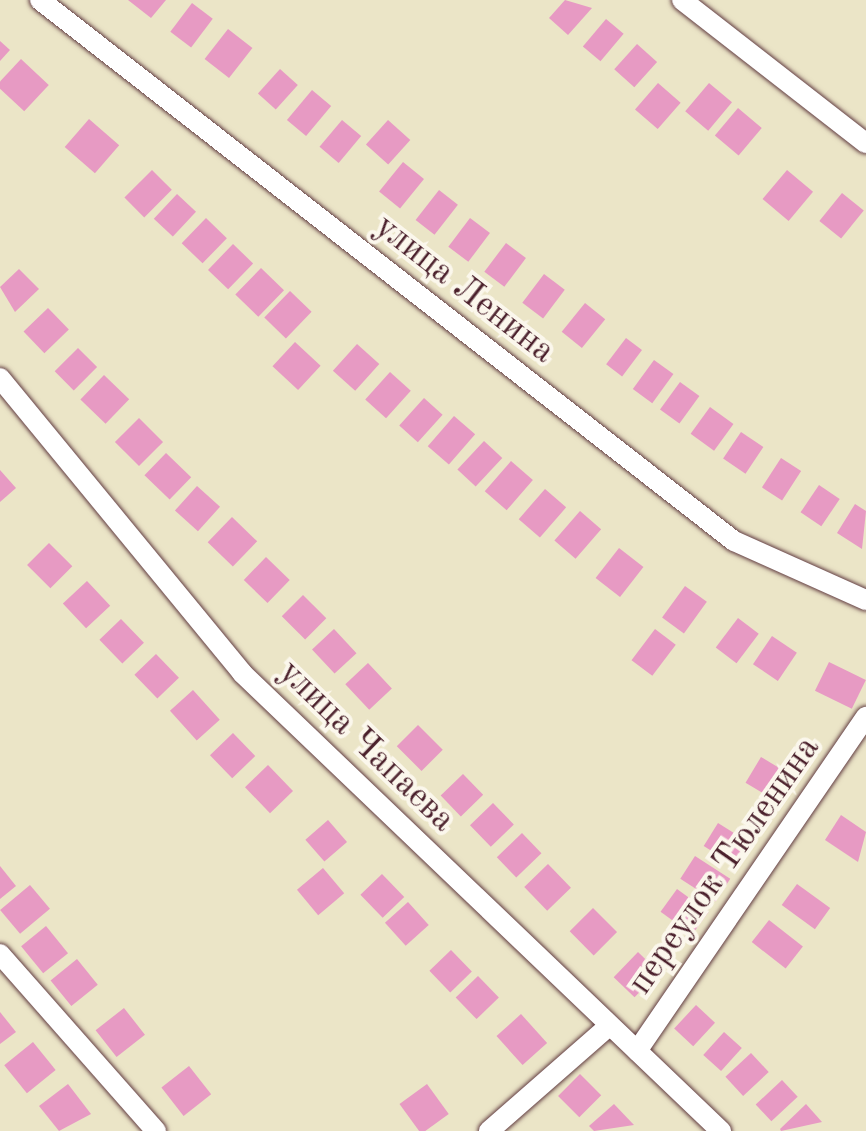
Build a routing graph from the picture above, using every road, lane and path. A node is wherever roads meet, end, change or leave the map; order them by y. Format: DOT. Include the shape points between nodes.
graph roads {
  1 [pos="40,0"];
  2 [pos="682,0"];
  3 [pos="866,143"];
  4 [pos="0,378"];
  5 [pos="866,600"];
  6 [pos="866,717"];
  7 [pos="0,954"];
  8 [pos="609,1026"];
  9 [pos="637,1050"];
  10 [pos="156,1131"];
  11 [pos="488,1131"];
  12 [pos="721,1131"];
  1 -- 5 [label="street, улица Ленина" via="734,541"];
  2 -- 3 [label="street"];
  4 -- 8 [label="street, улица Чапаева" via="242,673"];
  6 -- 9 [label="street, переулок Тюленина"];
  7 -- 10 [label="street"];
  8 -- 9 [label="street, улица Чапаева"];
  8 -- 11 [label="street, переулок Тюленина"];
  9 -- 12 [label="street, улица Чапаева"];
}
